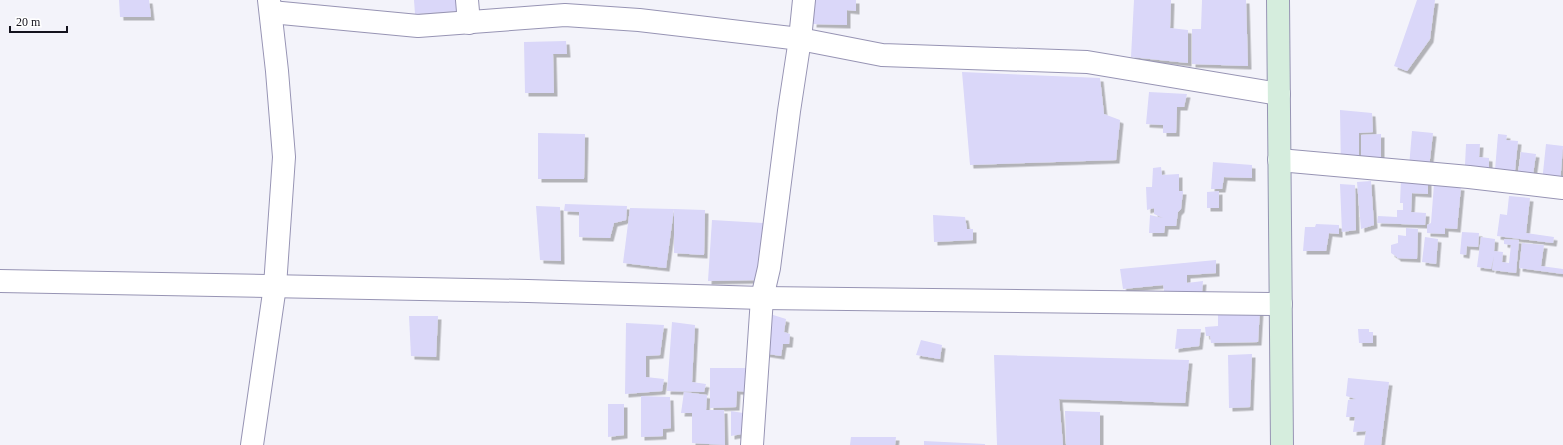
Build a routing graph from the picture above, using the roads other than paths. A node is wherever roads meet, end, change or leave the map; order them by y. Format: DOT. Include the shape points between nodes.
graph roads {
  1 [pos="467,0"];
  2 [pos="804,0"];
  3 [pos="1278,0"];
  4 [pos="270,6"];
  5 [pos="469,23"];
  6 [pos="800,39"];
  7 [pos="1280,94"];
  8 [pos="1279,160"];
  9 [pos="1563,188"];
  10 [pos="0,281"];
  11 [pos="275,286"];
  12 [pos="762,298"];
  13 [pos="1281,304"];
  14 [pos="252,445"];
  15 [pos="752,445"];
  16 [pos="1282,445"];
  1 -- 5 [label="street"];
  2 -- 6 [label="street"];
  3 -- 7 [label="main road"];
  4 -- 5 [label="street" via="418,26"];
  4 -- 11 [label="street" via="284,157"];
  5 -- 6 [label="street" via="565,15 639,20"];
  6 -- 7 [label="street" via="882,55 1087,62"];
  6 -- 12 [label="street" via="769,268"];
  7 -- 8 [label="main road"];
  8 -- 9 [label="street" via="1469,176"];
  8 -- 13 [label="main road"];
  10 -- 11 [label="street"];
  11 -- 12 [label="street"];
  11 -- 14 [label="street"];
  12 -- 13 [label="street"];
  12 -- 15 [label="street"];
  13 -- 16 [label="main road"];
}
